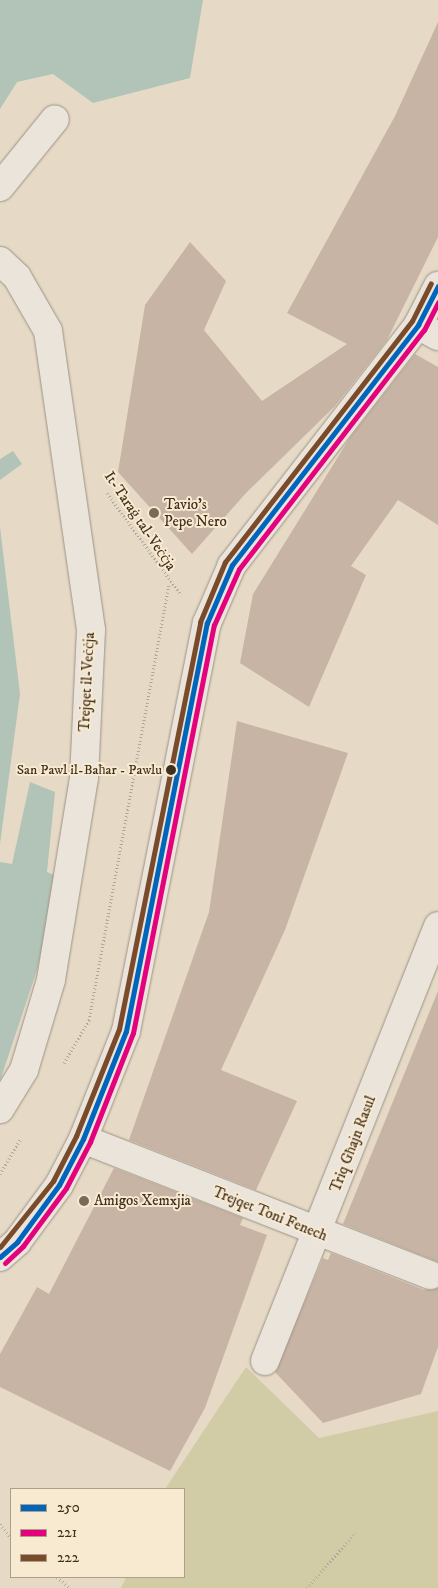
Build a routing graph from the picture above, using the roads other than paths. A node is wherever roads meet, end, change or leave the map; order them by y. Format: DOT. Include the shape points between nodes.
graph roads {
  1 [pos="55,119"];
  2 [pos="0,187"];
  3 [pos="0,261"];
  4 [pos="438,286"];
  5 [pos="428,331"];
  6 [pos="438,926"];
  7 [pos="0,1109"];
  8 [pos="83,1139"];
  9 [pos="318,1234"];
  10 [pos="0,1257"];
  11 [pos="430,1275"];
  12 [pos="265,1361"];
  1 -- 2 [label="street"];
  3 -- 7 [label="street, Trejqet il-Veċċja" via="17,277 48,331 91,630 84,778 51,980 24,1070"];
  4 -- 5 [label="street"];
  5 -- 8 [label="street" via="232,565 207,623 126,1031"];
  6 -- 9 [label="street, Triq Għajn Rasul"];
  8 -- 9 [label="street, Trejqet Toni Fenech"];
  8 -- 10 [label="street" via="58,1185 17,1242"];
  9 -- 11 [label="street, Trejqet Toni Fenech"];
  9 -- 12 [label="street, Triq Għajn Rasul"];
}
